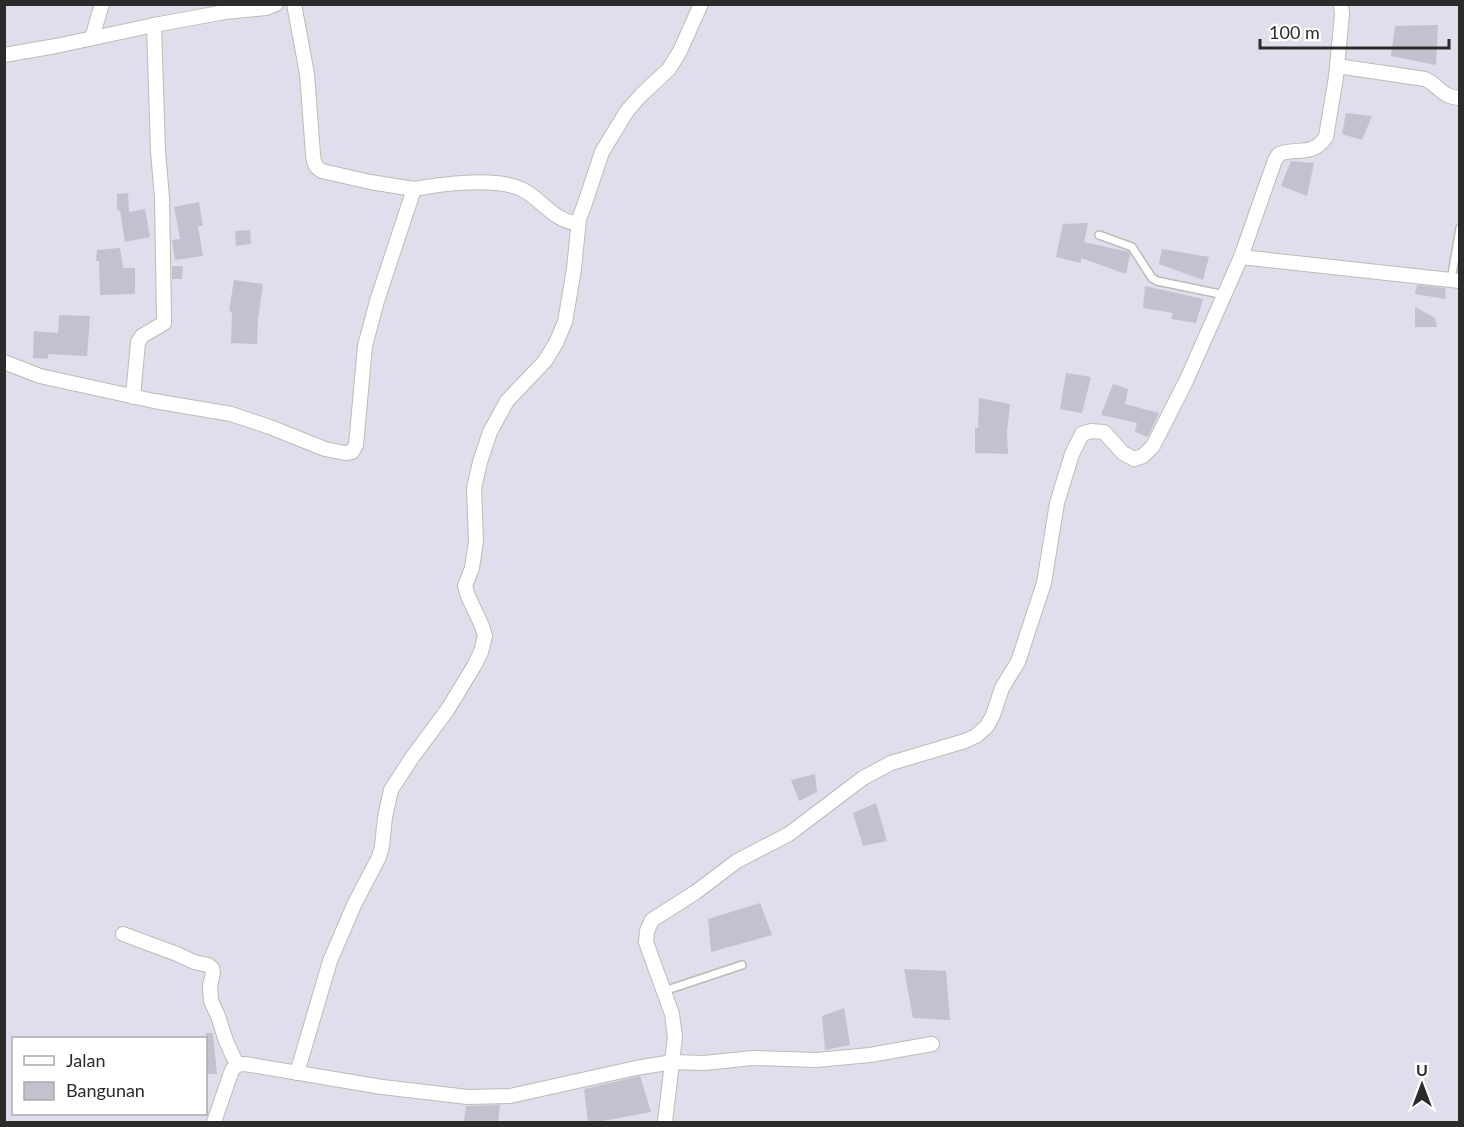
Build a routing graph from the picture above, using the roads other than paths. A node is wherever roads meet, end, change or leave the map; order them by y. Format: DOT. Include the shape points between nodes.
graph roads {
  1 [pos="102,4"];
  2 [pos="276,4"];
  3 [pos="294,4"];
  4 [pos="701,4"];
  5 [pos="1341,4"];
  6 [pos="154,25"];
  7 [pos="92,38"];
  8 [pos="4,55"];
  9 [pos="1337,66"];
  10 [pos="1460,98"];
  11 [pos="414,189"];
  12 [pos="579,219"];
  13 [pos="1460,228"];
  14 [pos="1099,235"];
  15 [pos="1242,257"];
  16 [pos="1455,281"];
  17 [pos="1225,295"];
  18 [pos="4,362"];
  19 [pos="133,397"];
  20 [pos="123,934"];
  21 [pos="742,965"];
  22 [pos="664,991"];
  23 [pos="932,1044"];
  24 [pos="673,1062"];
  25 [pos="237,1065"];
  26 [pos="297,1073"];
  27 [pos="214,1122"];
  28 [pos="665,1122"];
  1 -- 7 [label="street"];
  2 -- 6 [label="street"];
  3 -- 11 [label="street" via="307,74 314,164 322,171"];
  4 -- 12 [label="street" via="669,69 627,111 602,152"];
  5 -- 9 [label="street"];
  6 -- 7 [label="street"];
  6 -- 19 [label="street" via="164,323 138,342"];
  7 -- 8 [label="street"];
  9 -- 10 [label="street" via="1425,79 1445,94"];
  9 -- 15 [label="street" via="1326,137 1314,150 1279,154"];
  11 -- 12 [label="street" via="439,184 508,185 522,189 556,216 572,223"];
  11 -- 19 [label="street" via="365,346 356,445 352,452 325,449 231,414"];
  12 -- 26 [label="street" via="565,322 545,361 507,401 490,432 474,488 477,541 465,586 485,636 481,652 448,709 391,790 379,857 330,961"];
  13 -- 16 [label="lane"];
  14 -- 17 [label="lane" via="1132,247 1156,280"];
  15 -- 16 [label="street"];
  15 -- 17 [label="street"];
  17 -- 22 [label="street" via="1153,446 1143,456 1134,459 1123,453 1104,432 1082,434 1057,503 1044,583 1018,662 1002,688 987,726 965,741 891,763 862,778 789,834 736,861 652,920 646,942"];
  18 -- 19 [label="street" via="40,376"];
  20 -- 25 [label="street" via="212,968 211,1001"];
  21 -- 22 [label="lane"];
  22 -- 24 [label="street" via="675,1037"];
  23 -- 24 [label="street" via="816,1060"];
  24 -- 26 [label="street" via="510,1096 468,1097"];
  24 -- 28 [label="street"];
  25 -- 26 [label="street"];
  25 -- 27 [label="street"];
}
